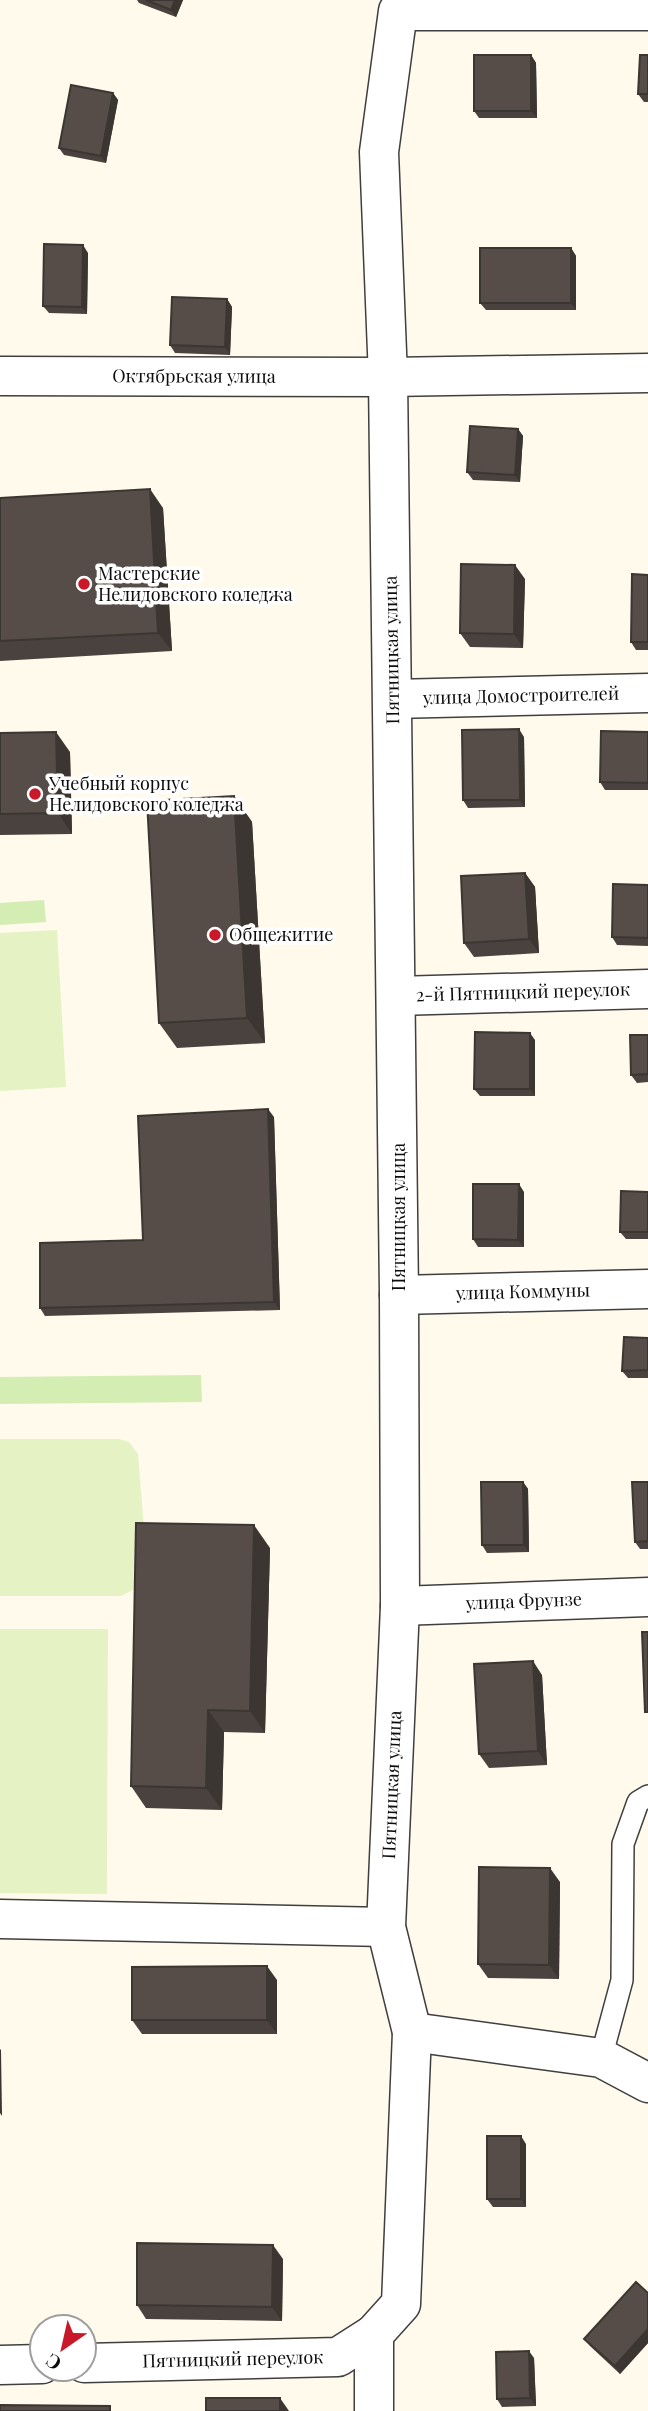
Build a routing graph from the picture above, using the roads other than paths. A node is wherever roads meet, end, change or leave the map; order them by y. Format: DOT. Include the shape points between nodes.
graph roads {
  1 [pos="648,11"];
  2 [pos="648,373"];
  3 [pos="0,376"];
  4 [pos="387,377"];
  5 [pos="648,693"];
  6 [pos="393,699"];
  7 [pos="648,989"];
  8 [pos="397,996"];
  9 [pos="648,1289"];
  10 [pos="399,1295"];
  11 [pos="648,1597"];
  12 [pos="400,1606"];
  13 [pos="648,1796"];
  14 [pos="0,1919"];
  15 [pos="386,1927"];
  16 [pos="412,2032"];
  17 [pos="601,2058"];
  18 [pos="648,2083"];
  19 [pos="374,2334"];
  20 [pos="98,2363"];
  21 [pos="28,2364"];
  22 [pos="0,2365"];
  23 [pos="374,2411"];
  1 -- 4 [label="street, Пятницкая улица" via="398,11 379,152"];
  2 -- 4 [label="street, Октябрьская улица"];
  3 -- 4 [label="street, Октябрьская улица"];
  4 -- 6 [label="street, Пятницкая улица"];
  5 -- 6 [label="street, улица Домостроителей"];
  6 -- 8 [label="street, Пятницкая улица"];
  7 -- 8 [label="street, 2-й Пятницкий переулок"];
  8 -- 10 [label="street, Пятницкая улица"];
  9 -- 10 [label="street, улица Коммуны"];
  10 -- 12 [label="street, Пятницкая улица"];
  11 -- 12 [label="street, улица Фрунзе"];
  12 -- 15 [label="street, Пятницкая улица"];
  13 -- 17 [label="lane" via="638,1802 623,1844 622,1980"];
  14 -- 15 [label="street"];
  15 -- 16 [label="street, Пятницкая улица"];
  16 -- 17 [label="street"];
  16 -- 19 [label="street, Пятницкая улица" via="401,2304"];
  17 -- 18 [label="street"];
  19 -- 20 [label="street, Пятницкий переулок" via="338,2357"];
  19 -- 23 [label="street"];
  21 -- 22 [label="street"];
}
